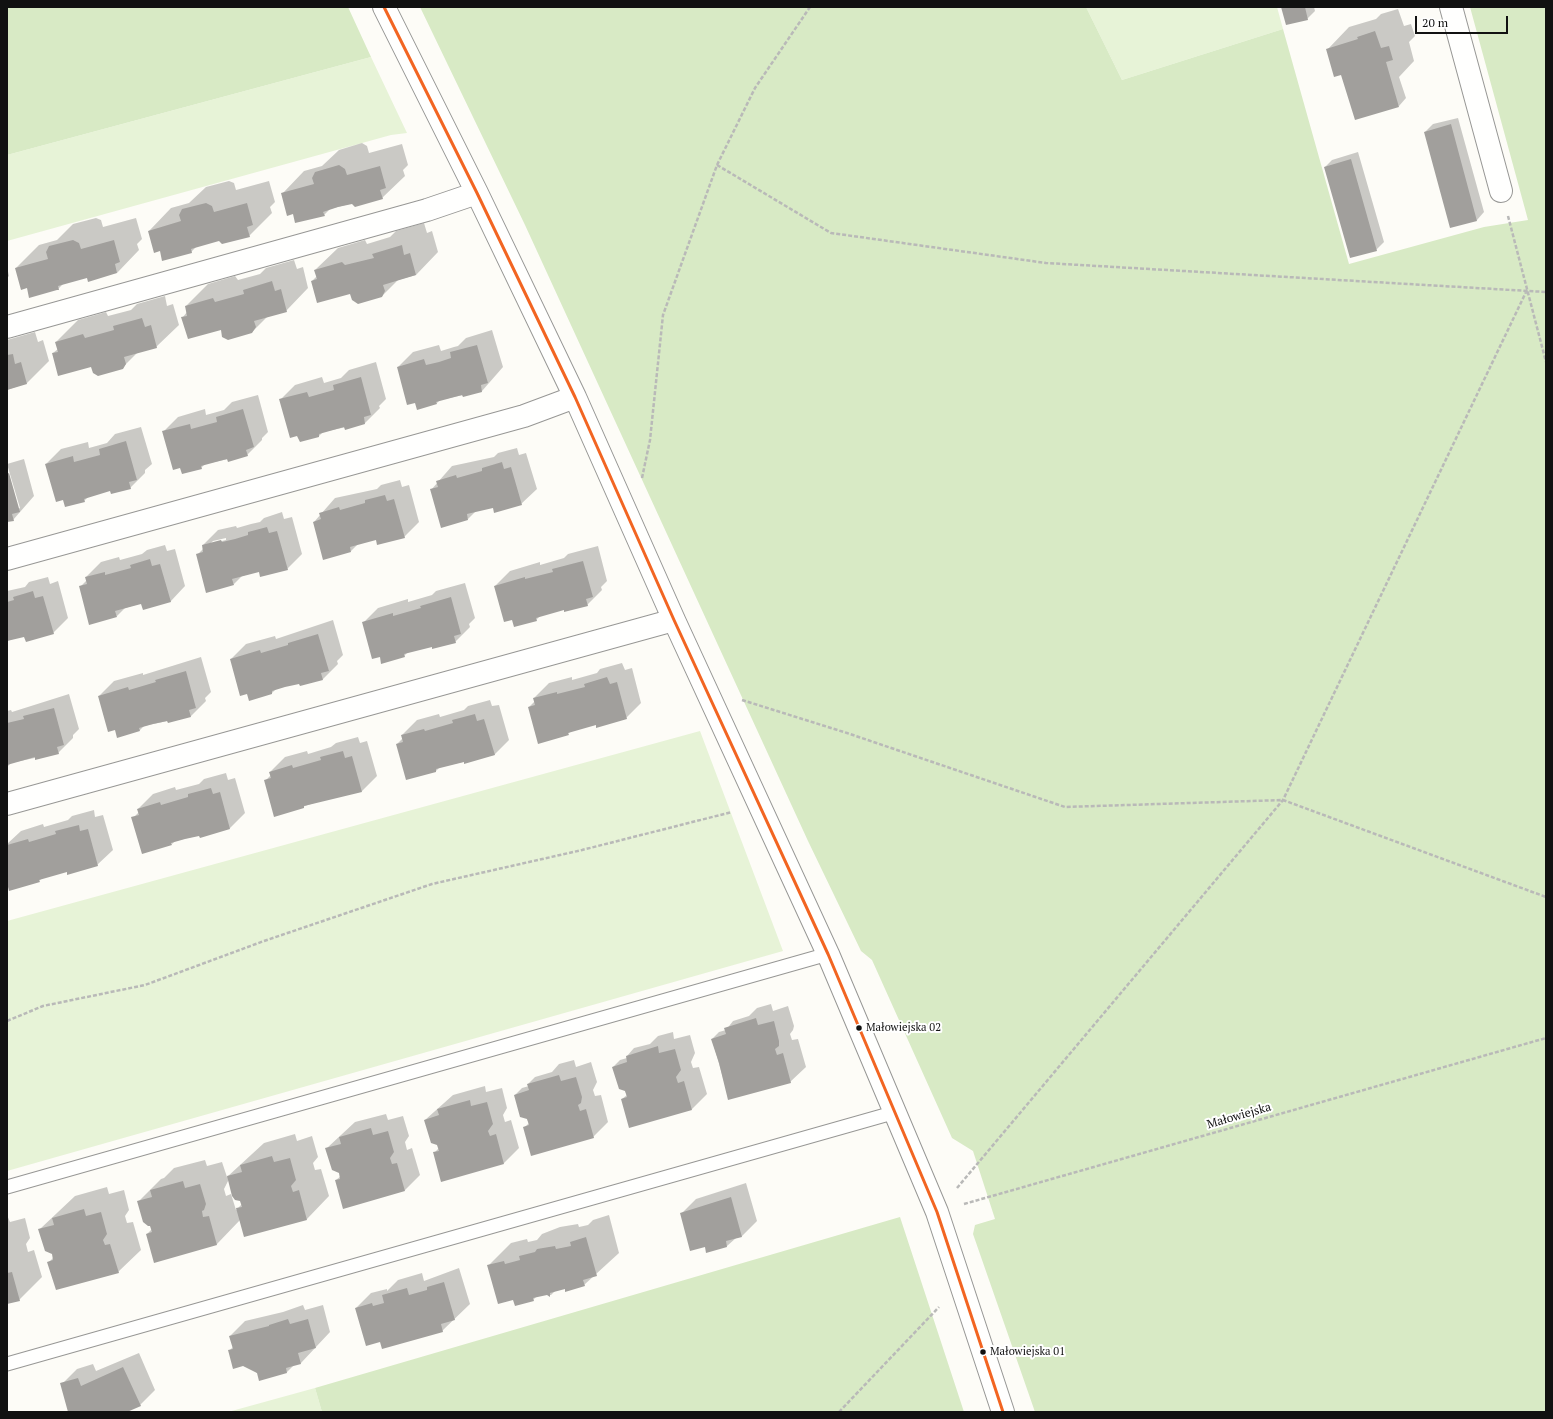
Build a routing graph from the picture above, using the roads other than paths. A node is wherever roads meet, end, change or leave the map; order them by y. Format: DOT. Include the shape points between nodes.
graph roads {
  1 [pos="384,7"];
  2 [pos="1451,7"];
  3 [pos="1501,191"];
  4 [pos="477,193"];
  5 [pos="7,326"];
  6 [pos="575,397"];
  7 [pos="7,559"];
  8 [pos="674,620"];
  9 [pos="7,804"];
  10 [pos="828,954"];
  11 [pos="896,1112"];
  12 [pos="7,1187"];
  13 [pos="7,1364"];
  14 [pos="1003,1412"];
  1 -- 4 [label="street"];
  2 -- 3 [label="street"];
  4 -- 5 [label="street" via="427,210"];
  4 -- 6 [label="street"];
  6 -- 7 [label="street" via="524,416"];
  6 -- 8 [label="street"];
  8 -- 9 [label="street"];
  8 -- 10 [label="street"];
  10 -- 11 [label="street"];
  10 -- 12 [label="lane"];
  11 -- 13 [label="lane"];
  11 -- 14 [label="street" via="937,1212"];
}
